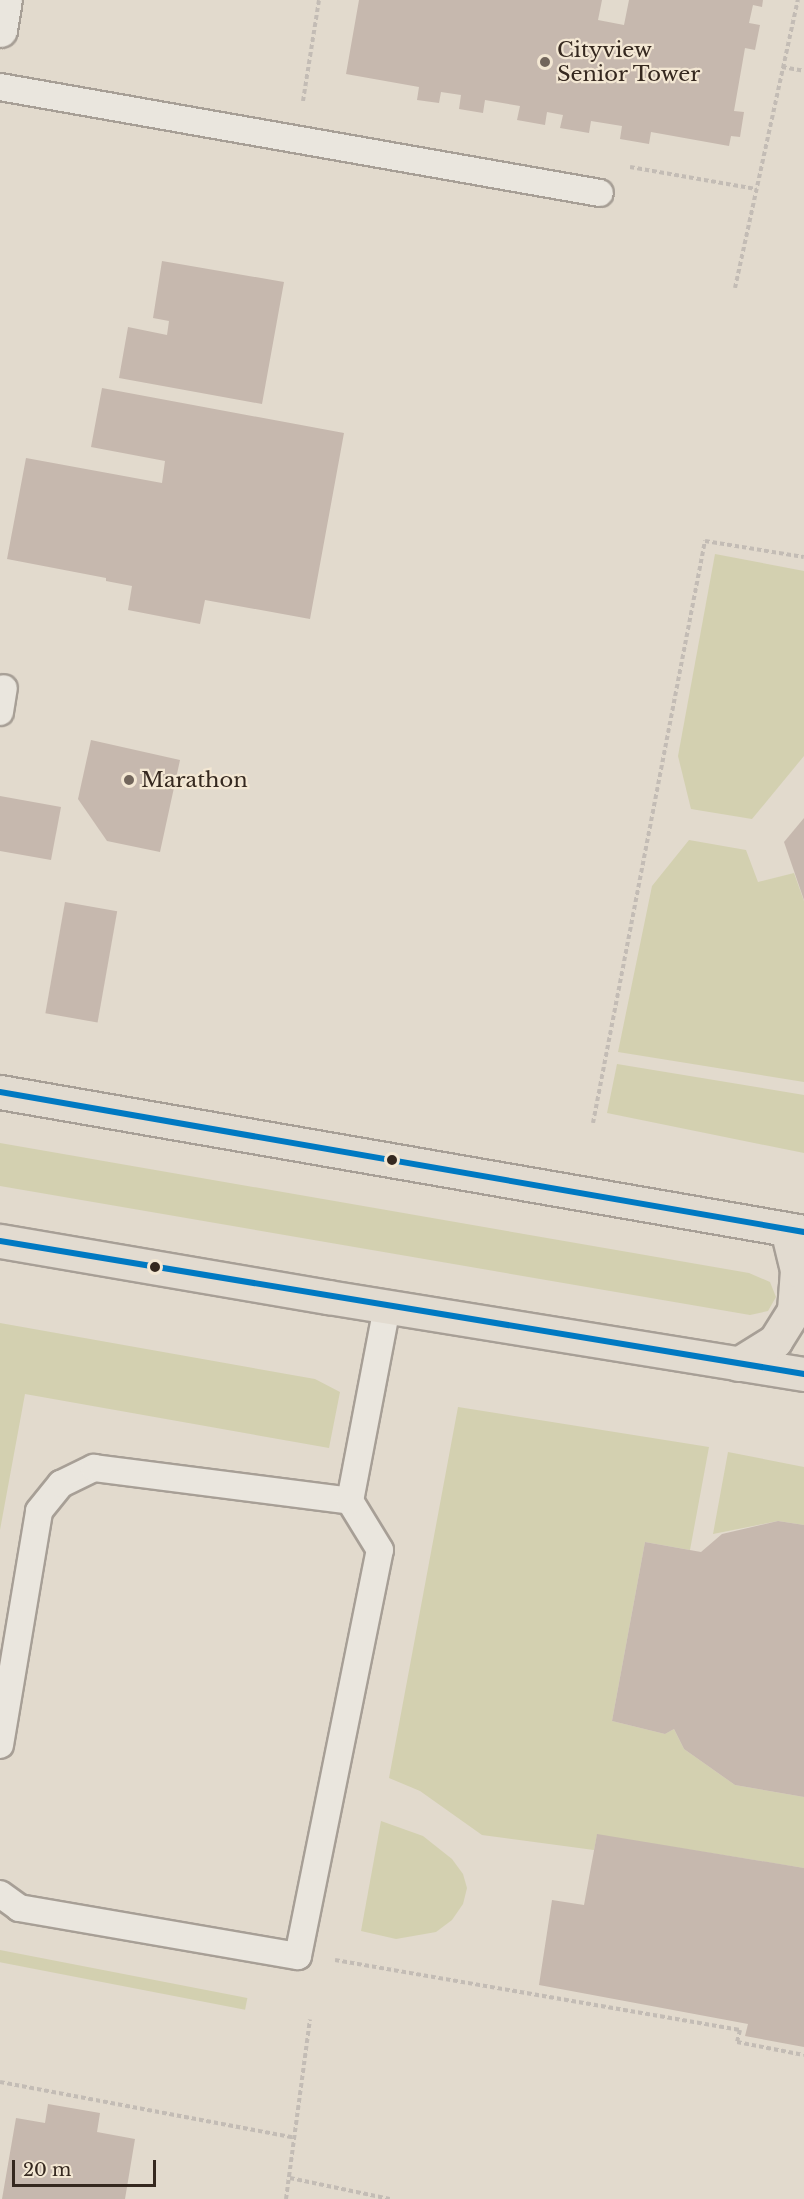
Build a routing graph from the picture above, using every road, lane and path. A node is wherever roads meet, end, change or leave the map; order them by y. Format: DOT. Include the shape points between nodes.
graph roads {
  1 [pos="5,0"];
  2 [pos="319,0"];
  3 [pos="798,0"];
  4 [pos="0,30"];
  5 [pos="782,67"];
  6 [pos="804,71"];
  7 [pos="0,87"];
  8 [pos="302,108"];
  9 [pos="628,166"];
  10 [pos="756,189"];
  11 [pos="600,193"];
  12 [pos="735,288"];
  13 [pos="804,557"];
  14 [pos="4,688"];
  15 [pos="0,712"];
  16 [pos="0,1092"];
  17 [pos="593,1123"];
  18 [pos="795,1231"];
  19 [pos="0,1241"];
  20 [pos="387,1307"];
  21 [pos="738,1364"];
  22 [pos="804,1374"];
  23 [pos="350,1501"];
  24 [pos="0,1745"];
  25 [pos="0,1894"];
  26 [pos="326,1959"];
  27 [pos="310,2020"];
  28 [pos="804,2055"];
  29 [pos="0,2082"];
  30 [pos="295,2138"];
  31 [pos="290,2178"];
  32 [pos="286,2199"];
  33 [pos="390,2199"];
  1 -- 4 [label="street"];
  2 -- 8 [label="path"];
  3 -- 5 [label="path"];
  5 -- 6 [label="path"];
  5 -- 10 [label="path"];
  7 -- 11 [label="lane"];
  9 -- 10 [label="path"];
  10 -- 12 [label="path"];
  13 -- 17 [label="path" via="705,541"];
  14 -- 15 [label="lane"];
  16 -- 18 [label="main road"];
  18 -- 21 [label="main road" via="794,1310 775,1341"];
  19 -- 20 [label="main road"];
  20 -- 21 [label="main road"];
  20 -- 23 [label="lane"];
  21 -- 22 [label="main road"];
  23 -- 24 [label="lane" via="94,1468 61,1484 39,1511"];
  23 -- 25 [label="lane" via="380,1550 298,1956 19,1908"];
  26 -- 28 [label="path" via="740,2030 737,2042"];
  27 -- 30 [label="path"];
  29 -- 30 [label="path"];
  30 -- 31 [label="path"];
  31 -- 32 [label="path"];
  31 -- 33 [label="path"];
}
